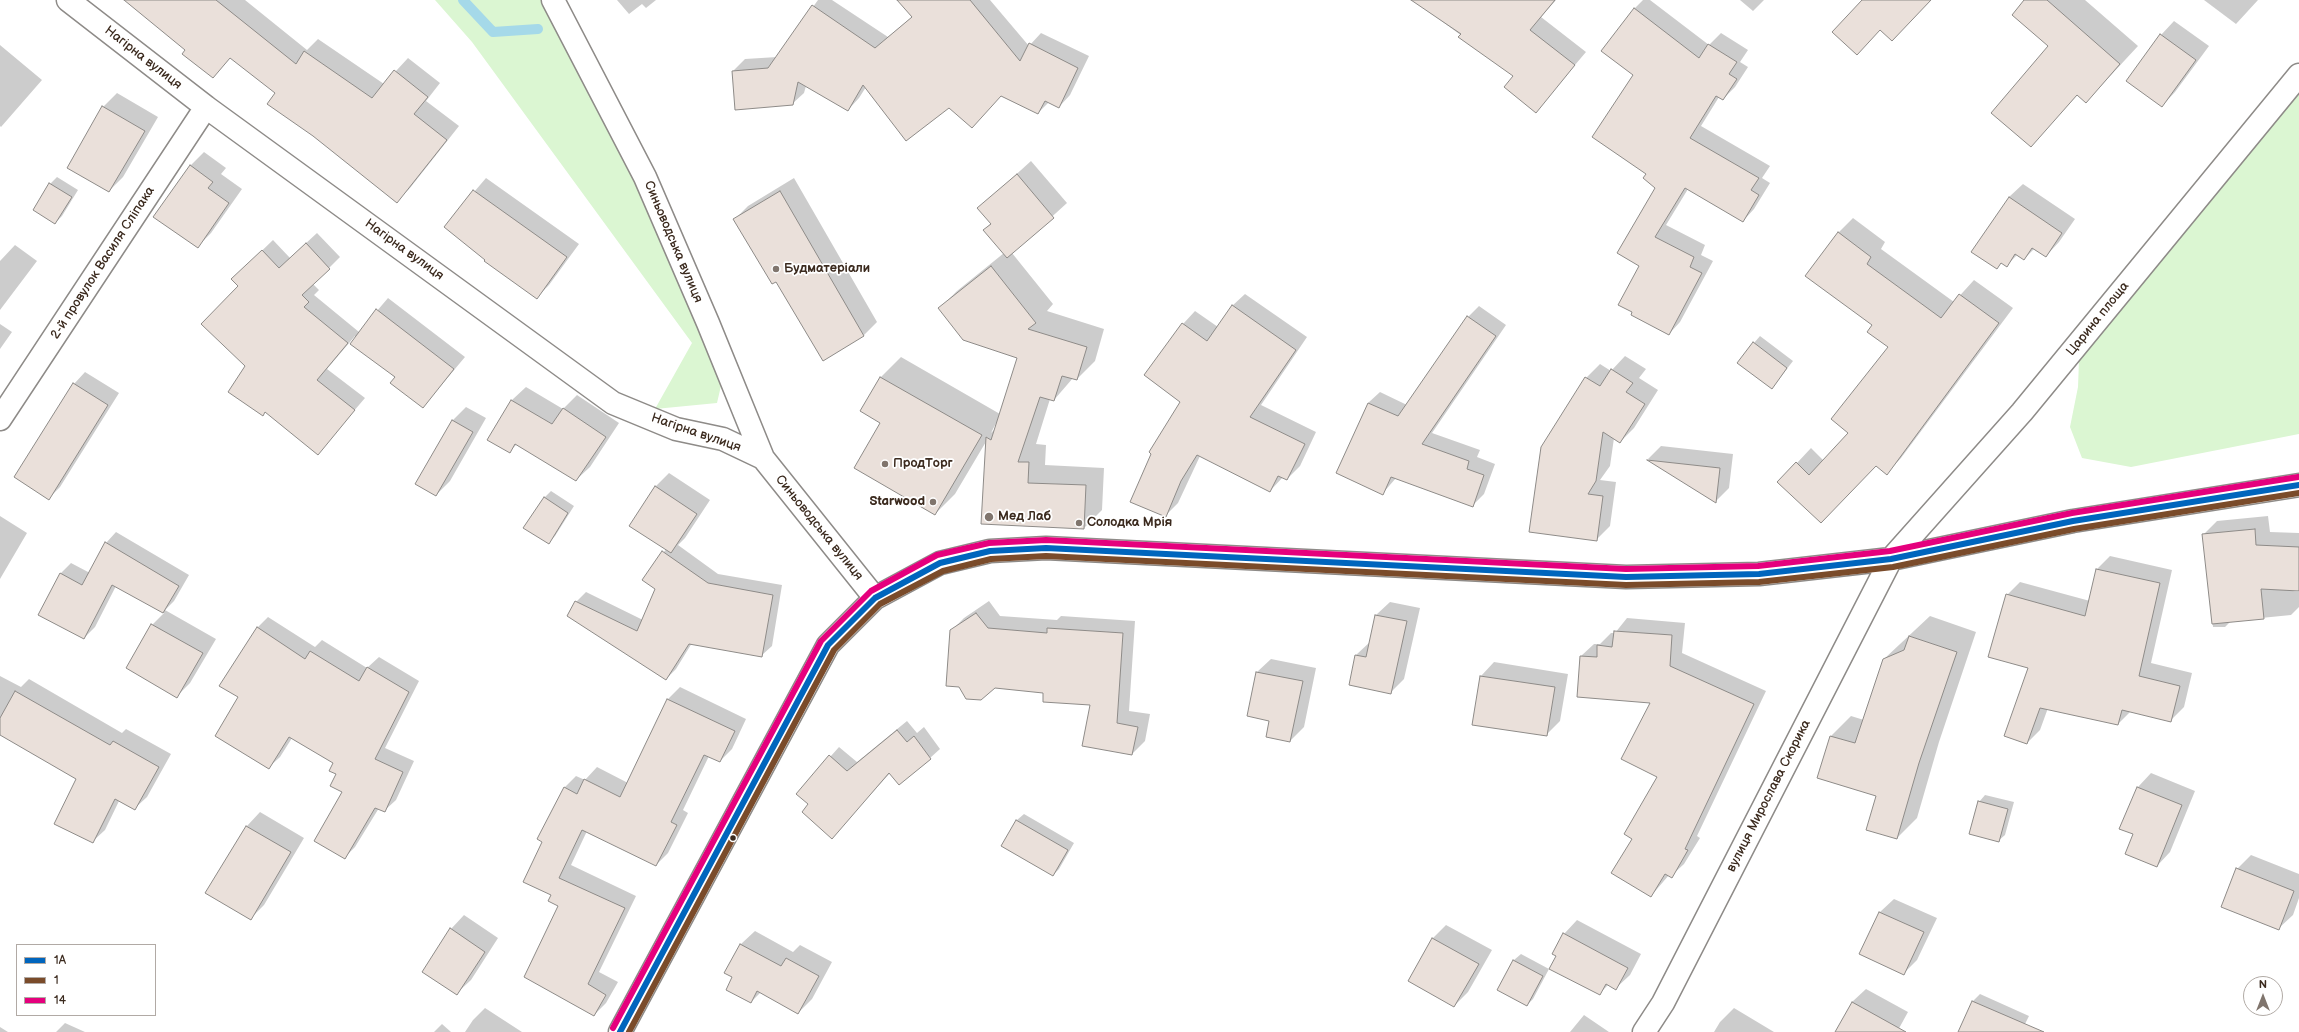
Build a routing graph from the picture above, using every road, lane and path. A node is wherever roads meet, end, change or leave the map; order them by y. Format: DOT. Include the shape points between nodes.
graph roads {
  1 [pos="68,0"];
  2 [pos="553,0"];
  3 [pos="2299,75"];
  4 [pos="206,107"];
  5 [pos="0,419"];
  6 [pos="763,458"];
  7 [pos="2299,485"];
  8 [pos="1891,558"];
  9 [pos="875,598"];
  10 [pos="620,1032"];
  11 [pos="1644,1032"];
  1 -- 4 [label="street, Нагірна вулиця"];
  2 -- 6 [label="street, Синьоводська вулиця" via="645,177"];
  3 -- 8 [label="street, Царина площа" via="2022,412"];
  4 -- 5 [label="street, 2-й провулок Василя Сліпака"];
  4 -- 6 [label="street, Нагірна вулиця" via="613,402 676,428 723,439"];
  6 -- 9 [label="street, Синьоводська вулиця"];
  7 -- 8 [label="street" via="2073,521"];
  8 -- 9 [label="street" via="1759,574 1626,577 1046,548 990,552 940,563"];
  8 -- 11 [label="street, вулиця Мирослава Скорика" via="1664,1003"];
  9 -- 10 [label="street" via="828,645"];
}
